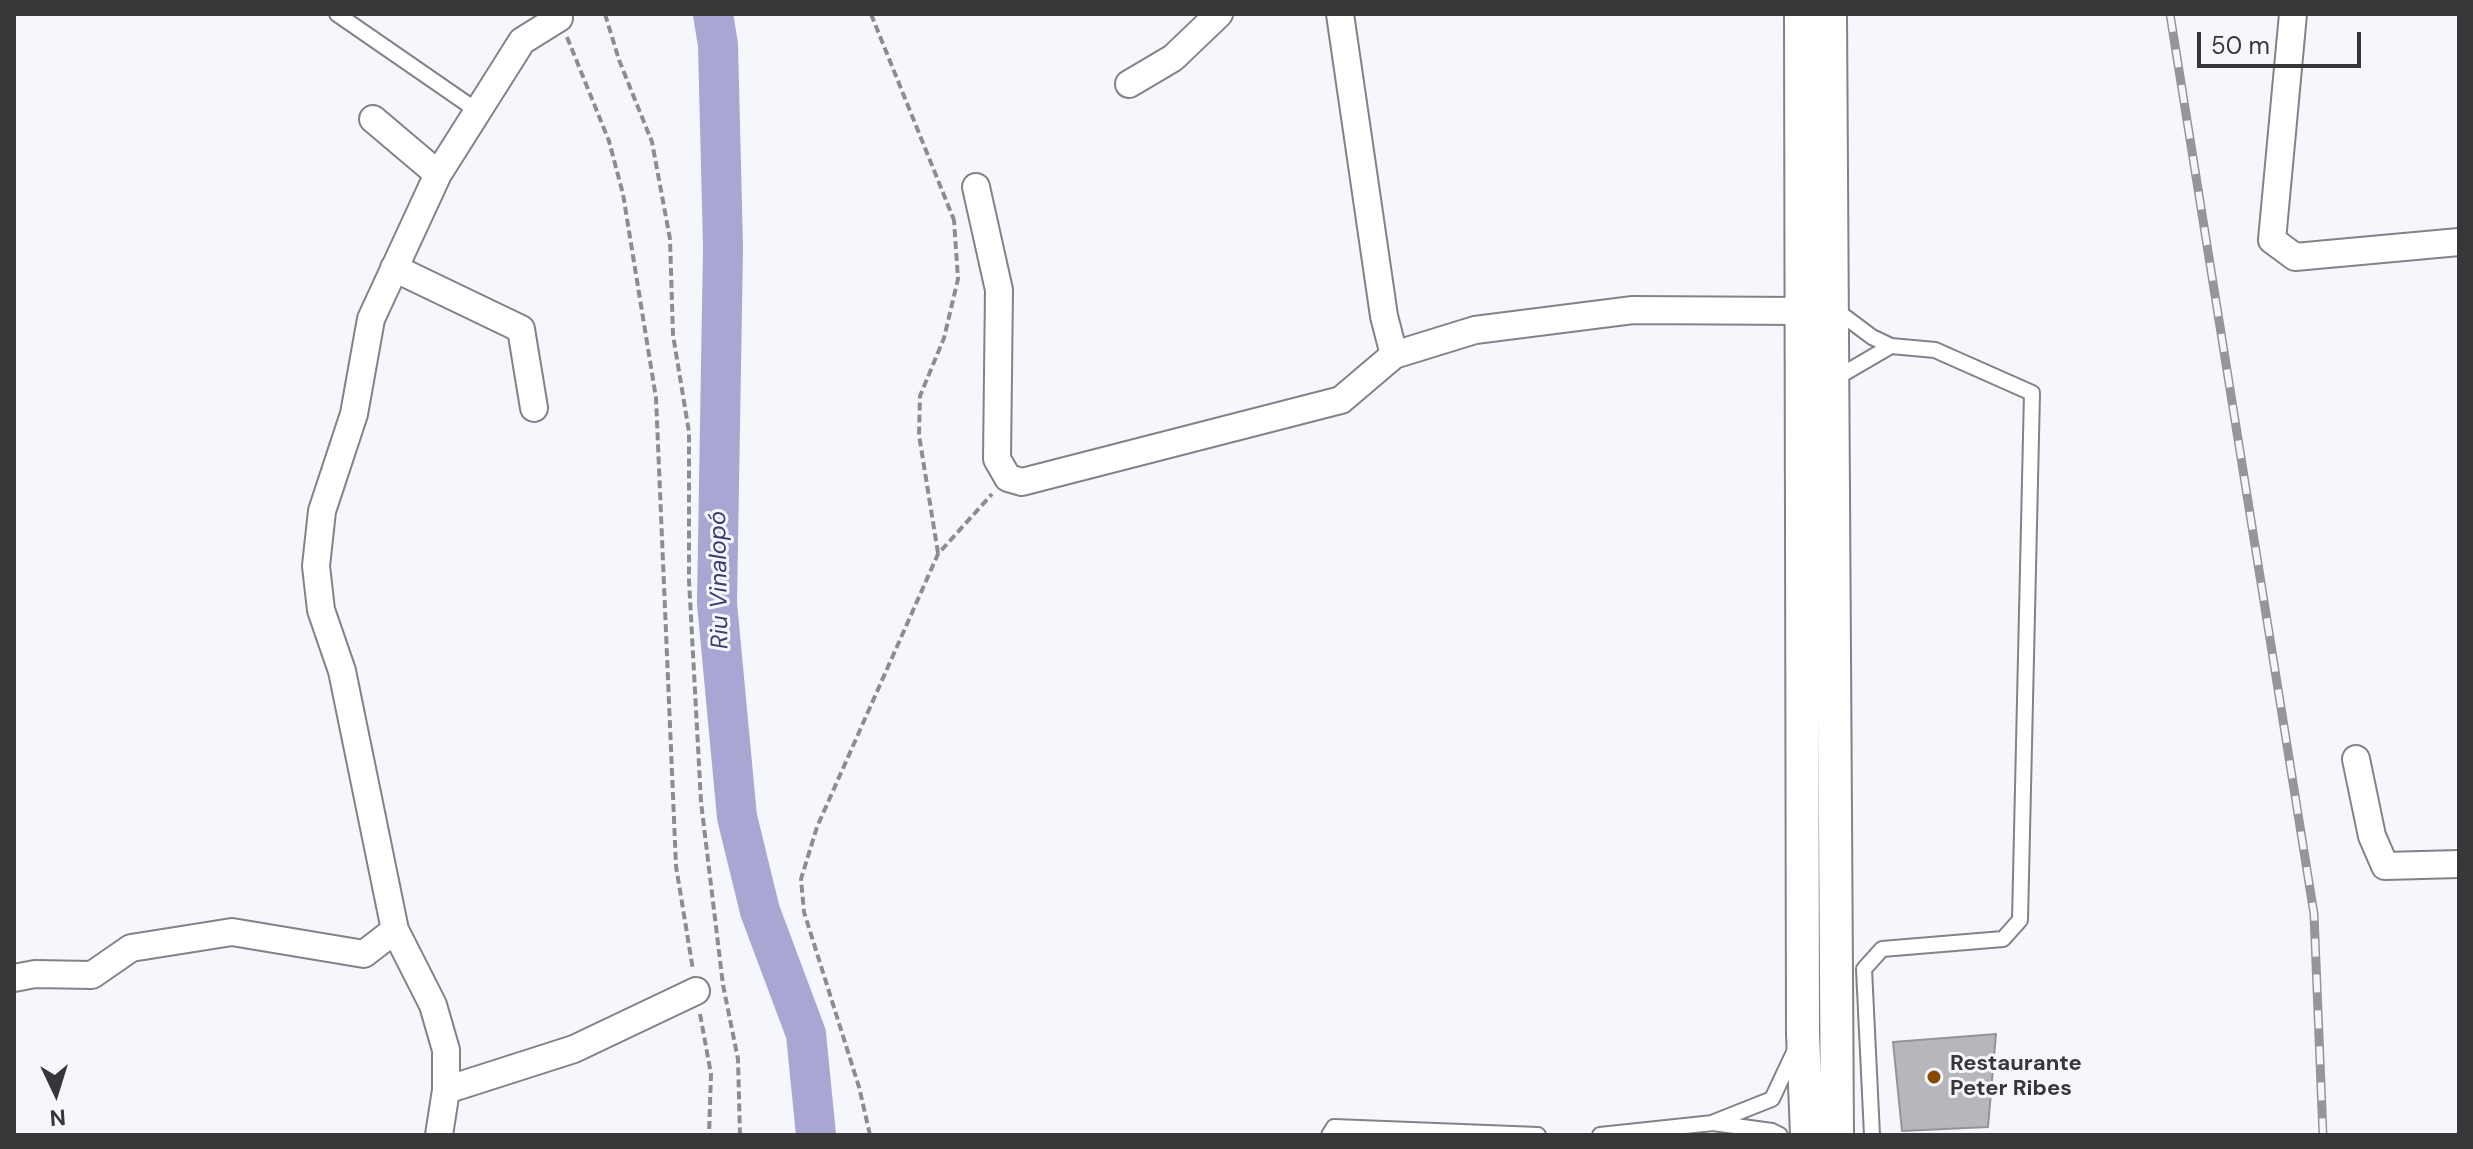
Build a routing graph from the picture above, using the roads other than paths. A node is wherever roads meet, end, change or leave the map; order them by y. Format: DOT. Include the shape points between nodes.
graph roads {
  1 [pos="337,14"];
  2 [pos="1219,14"];
  3 [pos="1340,14"];
  4 [pos="1801,14"];
  5 [pos="1830,14"];
  6 [pos="2293,14"];
  7 [pos="559,18"];
  8 [pos="1129,84"];
  9 [pos="476,110"];
  10 [pos="373,119"];
  11 [pos="438,174"];
  12 [pos="976,187"];
  13 [pos="2459,242"];
  14 [pos="394,268"];
  15 [pos="1816,307"];
  16 [pos="1891,346"];
  17 [pos="1394,355"];
  18 [pos="1831,389"];
  19 [pos="534,408"];
  20 [pos="2356,759"];
  21 [pos="2459,864"];
  22 [pos="395,930"];
  23 [pos="14,978"];
  24 [pos="696,991"];
  25 [pos="1803,1034"];
  26 [pos="446,1090"];
  27 [pos="1713,1123"];
  28 [pos="439,1135"];
  29 [pos="1329,1135"];
  30 [pos="1538,1135"];
  31 [pos="1600,1135"];
  32 [pos="1780,1135"];
  33 [pos="1807,1135"];
  34 [pos="1837,1135"];
  35 [pos="1872,1135"];
  1 -- 9 [label="lane"];
  2 -- 8 [label="street" via="1173,58"];
  3 -- 17 [label="street"];
  4 -- 15 [label="street"];
  5 -- 15 [label="street"];
  6 -- 13 [label="street" via="2272,240 2295,257"];
  7 -- 9 [label="street" via="522,41"];
  9 -- 11 [label="street"];
  10 -- 11 [label="street"];
  11 -- 14 [label="street"];
  12 -- 17 [label="street" via="999,290 997,459 1008,478 1022,482 1341,400"];
  14 -- 19 [label="street" via="521,329"];
  14 -- 22 [label="street" via="371,319 354,414 322,511 316,566 321,610 342,671"];
  15 -- 16 [label="lane"];
  15 -- 17 [label="street" via="1633,310 1475,330"];
  15 -- 18 [label="street"];
  15 -- 25 [label="street"];
  16 -- 18 [label="lane" via="1843,374"];
  16 -- 35 [label="lane" via="1935,350 2032,393 2020,920 2003,939 1882,949 1864,969"];
  18 -- 34 [label="street"];
  20 -- 21 [label="street" via="2372,836 2385,866"];
  22 -- 23 [label="street" via="364,954 232,932 131,948 92,975"];
  22 -- 26 [label="street" via="433,1005 446,1050"];
  24 -- 26 [label="street" via="574,1049"];
  25 -- 27 [label="lane" via="1772,1099"];
  25 -- 33 [label="street"];
  26 -- 28 [label="street"];
  27 -- 31 [label="lane"];
  27 -- 32 [label="lane"];
  29 -- 30 [label="lane" via="1334,1127"];
}
